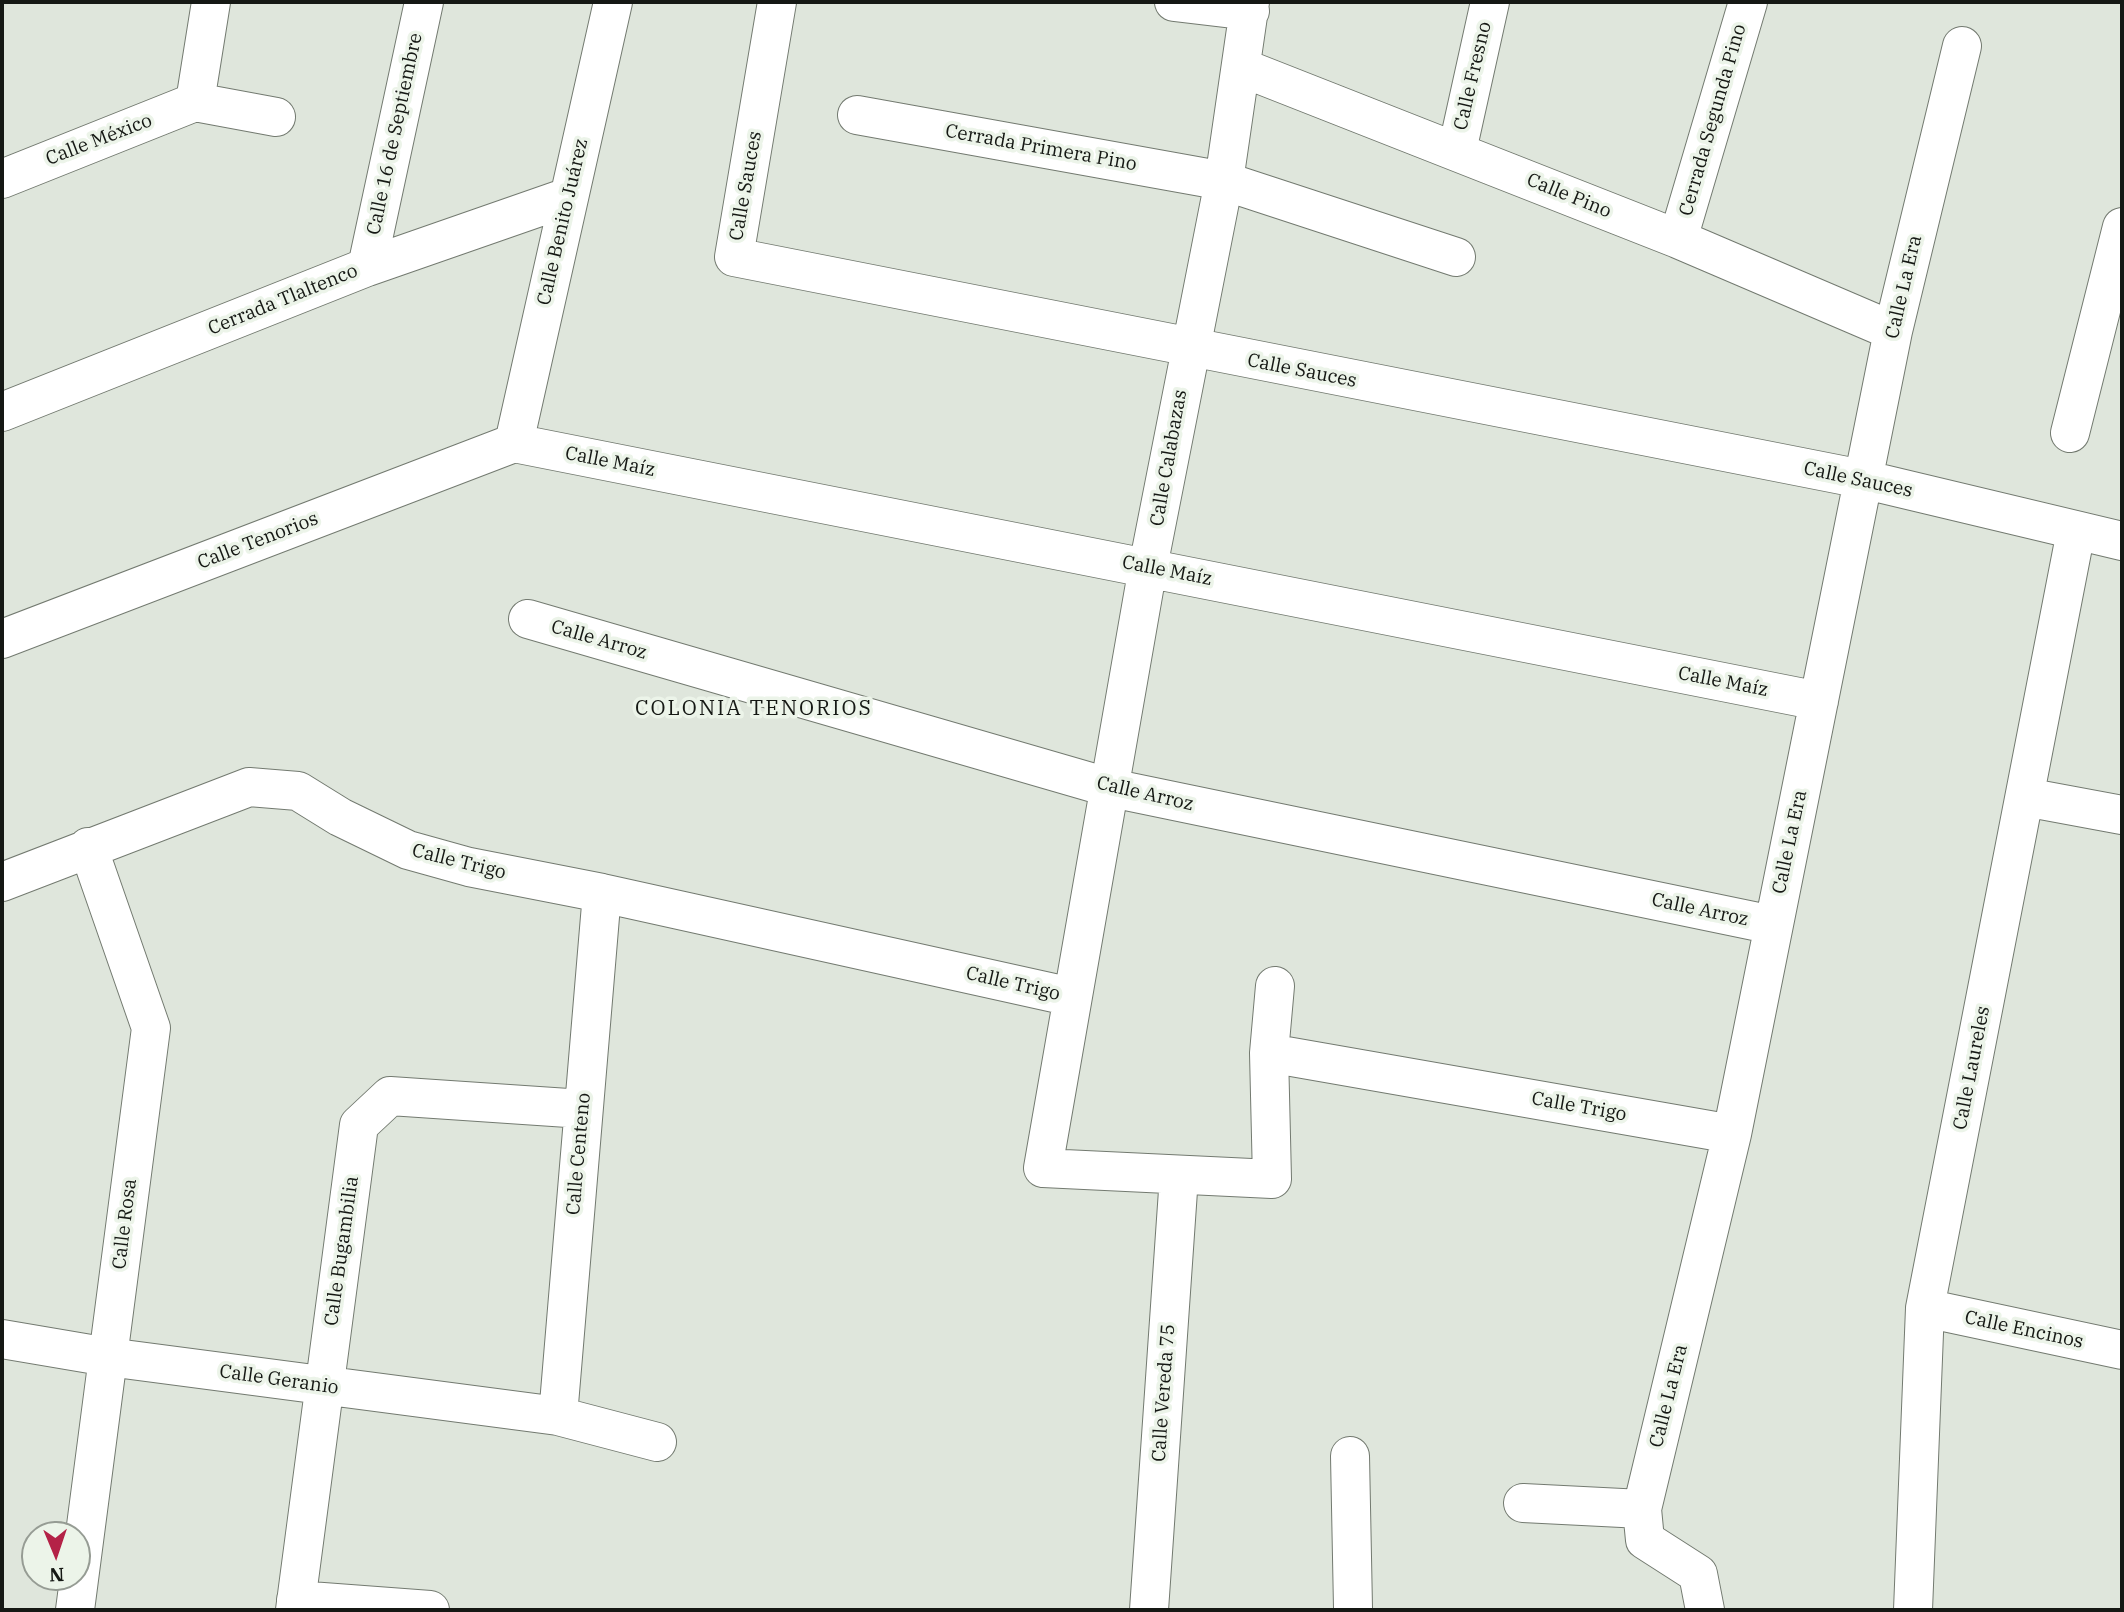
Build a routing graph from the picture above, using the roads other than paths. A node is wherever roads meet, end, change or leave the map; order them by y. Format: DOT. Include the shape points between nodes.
graph roads {
  1 [pos="211,2"];
  2 [pos="424,2"];
  3 [pos="613,2"];
  4 [pos="777,2"];
  5 [pos="1174,2"];
  6 [pos="1490,2"];
  7 [pos="1748,2"];
  8 [pos="1250,6"];
  9 [pos="1962,46"];
  10 [pos="1243,68"];
  11 [pos="195,102"];
  12 [pos="857,115"];
  13 [pos="276,117"];
  14 [pos="1457,151"];
  15 [pos="2,178"];
  16 [pos="1224,181"];
  17 [pos="568,197"];
  18 [pos="2122,227"];
  19 [pos="1678,239"];
  20 [pos="1456,257"];
  21 [pos="367,267"];
  22 [pos="2112,304"];
  23 [pos="1893,331"];
  24 [pos="1189,349"];
  25 [pos="2,412"];
  26 [pos="2070,433"];
  27 [pos="514,443"];
  28 [pos="1862,479"];
  29 [pos="2076,531"];
  30 [pos="2122,541"];
  31 [pos="1148,568"];
  32 [pos="528,619"];
  33 [pos="2,639"];
  34 [pos="1819,701"];
  35 [pos="1111,788"];
  36 [pos="2025,797"];
  37 [pos="2122,815"];
  38 [pos="88,847"];
  39 [pos="2,881"];
  40 [pos="603,893"];
  41 [pos="1773,925"];
  42 [pos="1275,986"];
  43 [pos="1072,997"];
  44 [pos="1269,1053"];
  45 [pos="583,1109"];
  46 [pos="1732,1134"];
  47 [pos="1179,1176"];
  48 [pos="1925,1308"];
  49 [pos="2,1339"];
  50 [pos="2122,1350"];
  51 [pos="108,1357"];
  52 [pos="324,1386"];
  53 [pos="558,1416"];
  54 [pos="657,1442"];
  55 [pos="1350,1455"];
  56 [pos="1523,1503"];
  57 [pos="1642,1509"];
  58 [pos="295,1605"];
  59 [pos="1353,1609"];
  60 [pos="75,1610"];
  61 [pos="430,1610"];
  62 [pos="1149,1610"];
  63 [pos="1705,1610"];
  64 [pos="1913,1610"];
  1 -- 11 [label="street"];
  2 -- 21 [label="street, Calle 16 de Septiembre"];
  3 -- 17 [label="street, Calle Benito Juárez"];
  4 -- 24 [label="street, Calle Sauces" via="734,257"];
  5 -- 8 [label="street"];
  6 -- 14 [label="street, Calle Fresno"];
  7 -- 19 [label="street, Cerrada Segunda Pino"];
  8 -- 10 [label="street, Calle Calabazas"];
  9 -- 23 [label="street, Calle La Era"];
  10 -- 14 [label="street, Calle Pino"];
  10 -- 16 [label="street, Calle Calabazas"];
  11 -- 13 [label="street"];
  11 -- 15 [label="street, Calle México"];
  12 -- 16 [label="street, Cerrada Primera Pino"];
  14 -- 19 [label="street, Calle Pino"];
  16 -- 20 [label="street, Cerrada Primera Pino"];
  16 -- 24 [label="street, Calle Calabazas"];
  17 -- 21 [label="street, Cerrada Tlaltenco"];
  17 -- 27 [label="street, Calle Benito Juárez"];
  18 -- 22 [label="street"];
  19 -- 23 [label="street, Calle Pino"];
  21 -- 25 [label="street, Cerrada Tlaltenco"];
  22 -- 26 [label="street"];
  23 -- 28 [label="street, Calle La Era"];
  24 -- 28 [label="street, Calle Sauces"];
  24 -- 31 [label="street, Calle Calabazas"];
  27 -- 31 [label="street, Calle Maíz"];
  27 -- 33 [label="street, Calle Tenorios"];
  28 -- 29 [label="street, Calle Sauces"];
  28 -- 34 [label="street, Calle La Era"];
  29 -- 30 [label="street, Calle Sauces"];
  29 -- 36 [label="street, Calle Laureles"];
  31 -- 34 [label="street, Calle Maíz"];
  31 -- 35 [label="street, Calle Calabazas"];
  32 -- 35 [label="street, Calle Arroz"];
  34 -- 41 [label="street, Calle La Era"];
  35 -- 41 [label="street, Calle Arroz"];
  35 -- 43 [label="street, Calle Calabazas"];
  36 -- 37 [label="street"];
  36 -- 48 [label="street, Calle Laureles"];
  38 -- 39 [label="street, Calle Trigo"];
  38 -- 40 [label="street, Calle Trigo" via="249,787 298,791 408,849 469,867"];
  38 -- 51 [label="street, Calle Rosa" via="151,1028"];
  40 -- 43 [label="street, Calle Trigo"];
  40 -- 45 [label="street, Calle Centeno"];
  41 -- 46 [label="street, Calle La Era"];
  42 -- 44 [label="street"];
  43 -- 47 [label="street, Calle Trigo" via="1044,1168"];
  44 -- 46 [label="street, Calle Trigo"];
  44 -- 47 [label="street, Calle Trigo" via="1272,1179"];
  45 -- 52 [label="street, Calle Bugambilia" via="390,1096 359,1125"];
  45 -- 53 [label="street, Calle Centeno"];
  46 -- 57 [label="street, Calle La Era"];
  47 -- 62 [label="street, Calle Vereda 75"];
  48 -- 50 [label="street, Calle Encinos"];
  48 -- 64 [label="street, Calle Laureles"];
  49 -- 51 [label="street, Calle Geranio"];
  51 -- 52 [label="street, Calle Geranio"];
  51 -- 60 [label="street, Calle Rosa"];
  52 -- 53 [label="street, Calle Geranio"];
  52 -- 58 [label="street, Calle Bugambilia"];
  53 -- 54 [label="street, Calle Geranio"];
  55 -- 59 [label="street"];
  56 -- 57 [label="street"];
  57 -- 63 [label="street, Calle La Era" via="1645,1541 1698,1574"];
  58 -- 61 [label="street"];
}
